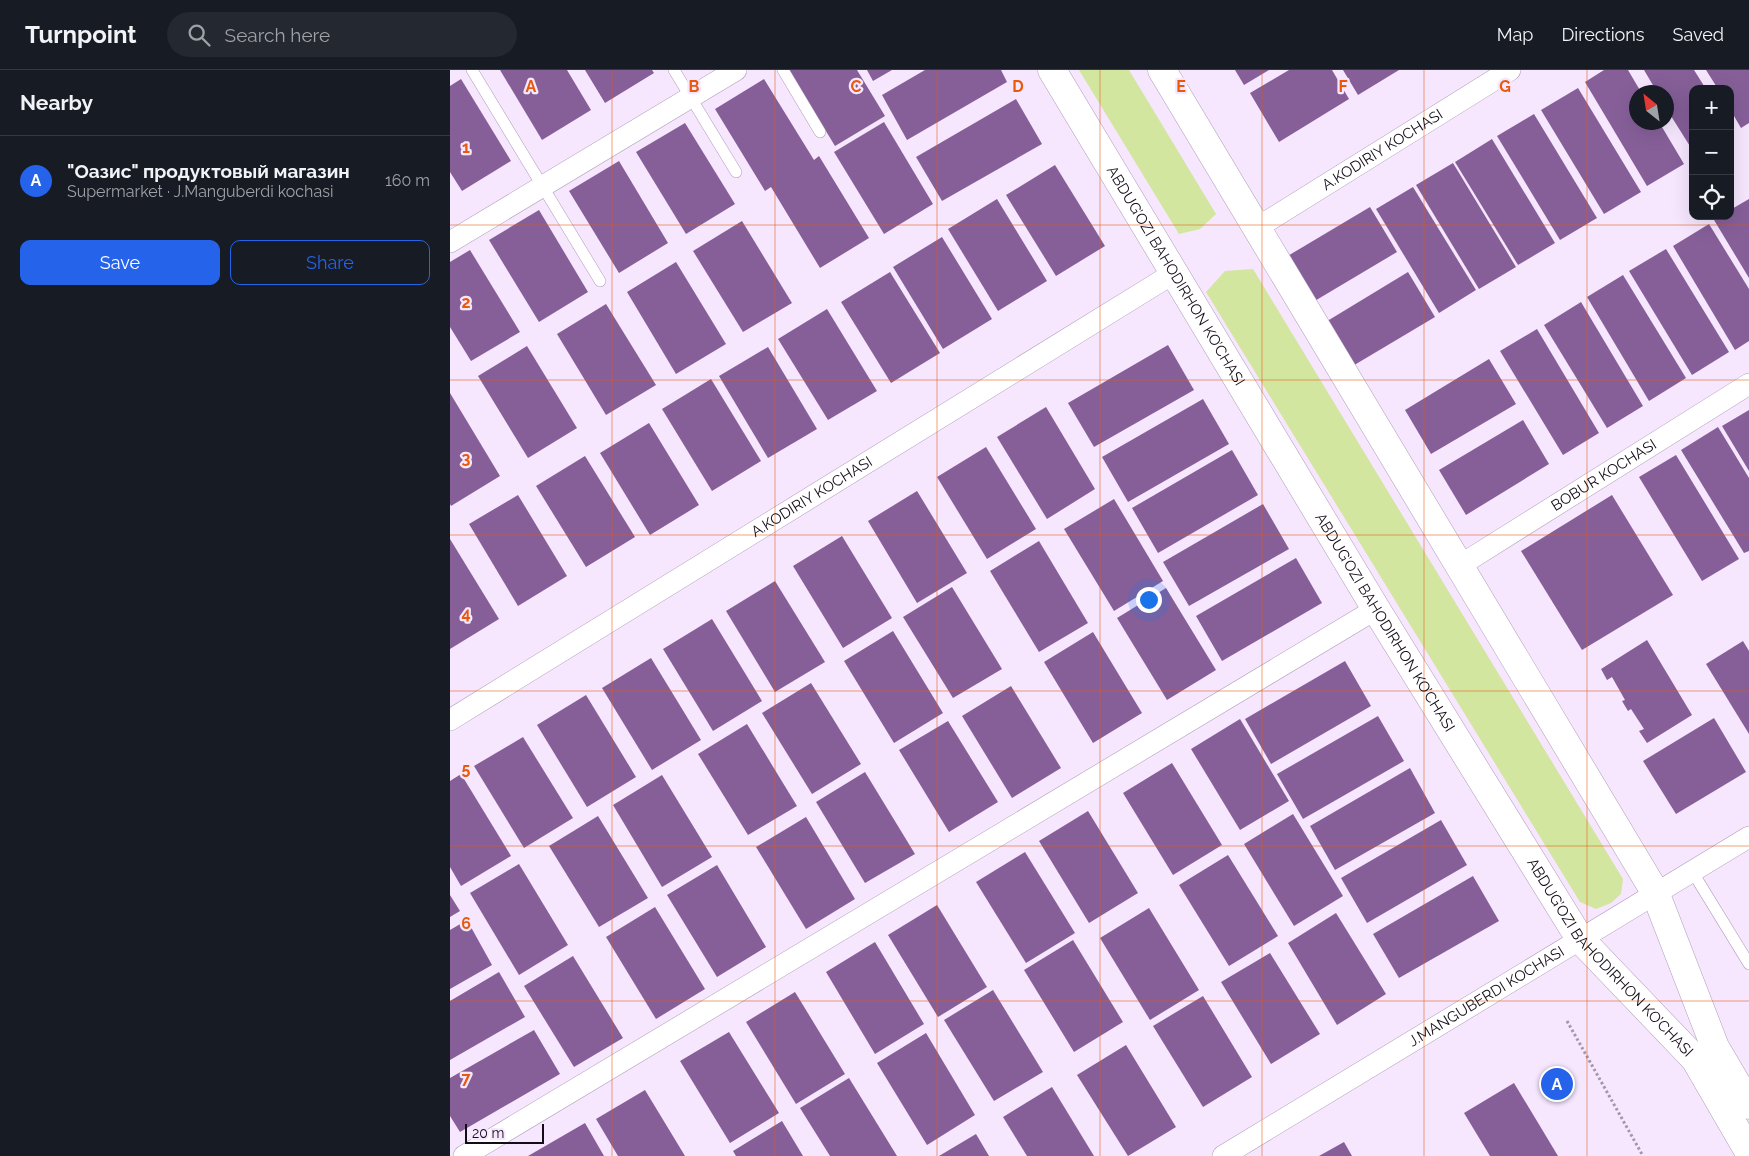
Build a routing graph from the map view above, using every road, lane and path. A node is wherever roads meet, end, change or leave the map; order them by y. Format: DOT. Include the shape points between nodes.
graph roads {
  1 [pos="472,70"];
  2 [pos="674,70"];
  3 [pos="736,70"];
  4 [pos="783,70"];
  5 [pos="1052,70"];
  6 [pos="1162,70"];
  7 [pos="1510,70"];
  8 [pos="691,97"];
  9 [pos="820,132"];
  10 [pos="736,172"];
  11 [pos="544,185"];
  12 [pos="1255,229"];
  13 [pos="450,242"];
  14 [pos="1174,273"];
  15 [pos="600,281"];
  16 [pos="1749,384"];
  17 [pos="1459,566"];
  18 [pos="1376,609"];
  19 [pos="450,720"];
  20 [pos="1749,837"];
  21 [pos="1692,871"];
  22 [pos="1655,892"];
  23 [pos="1580,939"];
  24 [pos="1749,964"];
  25 [pos="1567,1022"];
  26 [pos="1749,1105"];
  27 [pos="1749,1152"];
  28 [pos="464,1156"];
  29 [pos="1223,1156"];
  30 [pos="1643,1156"];
  1 -- 11 [label="lane"];
  2 -- 8 [label="lane"];
  3 -- 8 [label="street"];
  4 -- 9 [label="lane"];
  5 -- 14 [label="main road, ABDUG’OZI BAHODIRHON KO’CHASI"];
  6 -- 12 [label="main road, ABDUG’OZI BAHODIRHON KO’CHASI"];
  7 -- 12 [label="street, A.KODIRIY KOCHASI"];
  8 -- 10 [label="lane"];
  8 -- 11 [label="street"];
  11 -- 13 [label="street"];
  11 -- 15 [label="lane"];
  12 -- 17 [label="main road, ABDUG’OZI BAHODIRHON KO’CHASI"];
  14 -- 18 [label="main road, ABDUG’OZI BAHODIRHON KO’CHASI"];
  14 -- 19 [label="street, A.KODIRIY KOCHASI"];
  16 -- 17 [label="street, BOBUR KOCHASI"];
  17 -- 22 [label="main road, ABDUG’OZI BAHODIRHON KO’CHASI"];
  18 -- 23 [label="main road, ABDUG’OZI BAHODIRHON KO’CHASI"];
  18 -- 28 [label="street"];
  20 -- 21 [label="street, J.MANGUBERDI KOCHASI"];
  21 -- 22 [label="street, J.MANGUBERDI KOCHASI"];
  21 -- 24 [label="lane"];
  22 -- 23 [label="street, J.MANGUBERDI KOCHASI"];
  22 -- 26 [label="main road, ABDUG’OZI BAHODIRHON KO’CHASI" via="1715,1047"];
  23 -- 27 [label="main road, ABDUG’OZI BAHODIRHON KO’CHASI" via="1695,1059"];
  23 -- 29 [label="street, J.MANGUBERDI KOCHASI"];
  25 -- 30 [label="path"];
}
